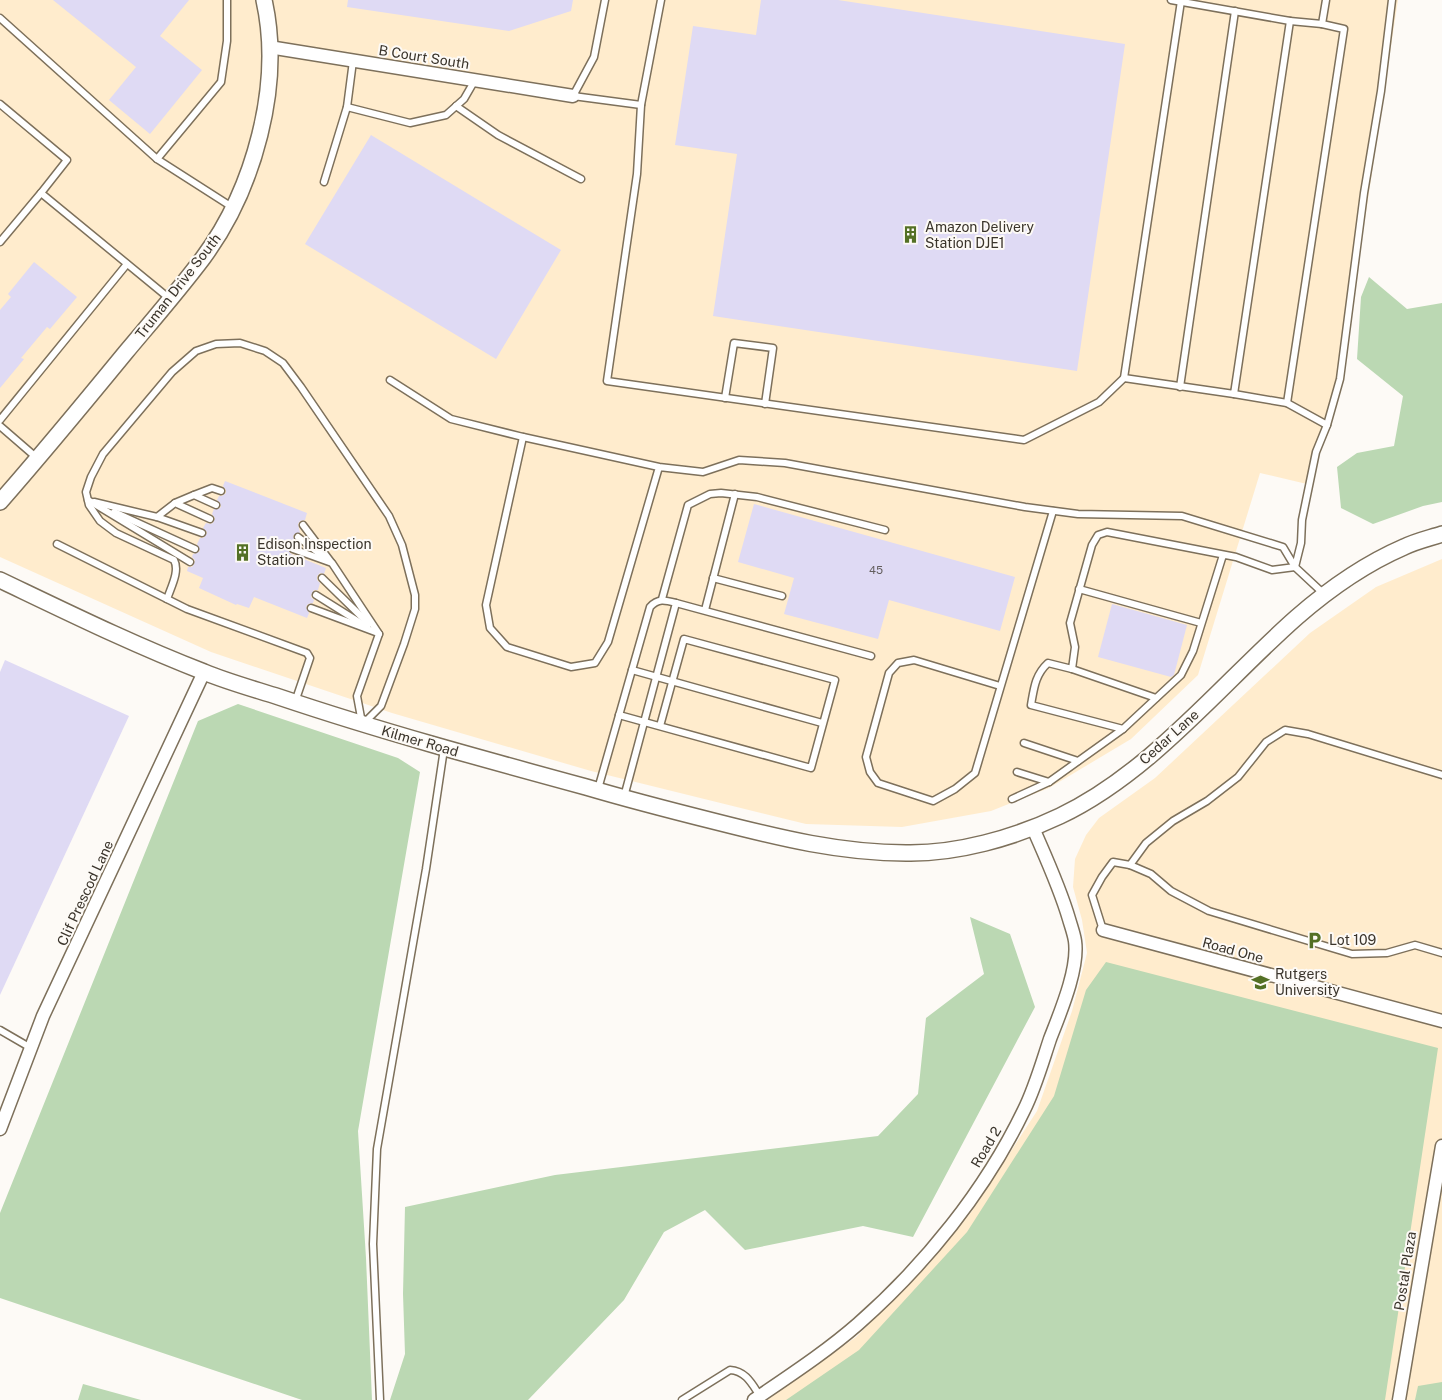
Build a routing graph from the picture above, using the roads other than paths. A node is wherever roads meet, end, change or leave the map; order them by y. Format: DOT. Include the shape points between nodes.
graph roads {
  1 [pos="227,0"];
  2 [pos="264,0"];
  3 [pos="605,0"];
  4 [pos="661,0"];
  5 [pos="1171,0"];
  6 [pos="1326,0"];
  7 [pos="1392,0"];
  8 [pos="1180,1"];
  9 [pos="1235,11"];
  10 [pos="0,18"];
  11 [pos="1290,21"];
  12 [pos="1322,24"];
  13 [pos="269,47"];
  14 [pos="353,61"];
  15 [pos="475,80"];
  16 [pos="573,96"];
  17 [pos="0,104"];
  18 [pos="641,105"];
  19 [pos="456,106"];
  20 [pos="347,108"];
  21 [pos="157,160"];
  22 [pos="581,178"];
  23 [pos="324,182"];
  24 [pos="41,193"];
  25 [pos="233,207"];
  26 [pos="0,242"];
  27 [pos="127,264"];
  28 [pos="170,299"];
  29 [pos="1124,378"];
  30 [pos="390,380"];
  31 [pos="1180,387"];
  32 [pos="1234,394"];
  33 [pos="725,398"];
  34 [pos="765,404"];
  35 [pos="1287,404"];
  36 [pos="0,420"];
  37 [pos="1326,425"];
  38 [pos="0,426"];
  39 [pos="523,437"];
  40 [pos="38,459"];
  41 [pos="659,468"];
  42 [pos="221,491"];
  43 [pos="735,494"];
  44 [pos="194,495"];
  45 [pos="88,500"];
  46 [pos="0,502"];
  47 [pos="175,504"];
  48 [pos="216,504"];
  49 [pos="1053,510"];
  50 [pos="157,517"];
  51 [pos="210,519"];
  52 [pos="303,524"];
  53 [pos="885,530"];
  54 [pos="202,533"];
  55 [pos="1442,534"];
  56 [pos="298,537"];
  57 [pos="57,544"];
  58 [pos="195,549"];
  59 [pos="294,549"];
  60 [pos="1223,555"];
  61 [pos="190,562"];
  62 [pos="332,563"];
  63 [pos="1295,567"];
  64 [pos="322,578"];
  65 [pos="713,578"];
  66 [pos="0,580"];
  67 [pos="1079,590"];
  68 [pos="316,595"];
  69 [pos="1325,595"];
  70 [pos="782,596"];
  71 [pos="166,599"];
  72 [pos="662,599"];
  73 [pos="676,603"];
  74 [pos="311,608"];
  75 [pos="705,610"];
  76 [pos="1201,623"];
  77 [pos="379,634"];
  78 [pos="871,656"];
  79 [pos="1072,669"];
  80 [pos="632,670"];
  81 [pos="204,672"];
  82 [pos="657,677"];
  83 [pos="673,681"];
  84 [pos="1000,686"];
  85 [pos="1156,698"];
  86 [pos="295,702"];
  87 [pos="619,715"];
  88 [pos="644,722"];
  89 [pos="362,724"];
  90 [pos="822,724"];
  91 [pos="660,726"];
  92 [pos="1123,729"];
  93 [pos="1024,743"];
  94 [pos="445,748"];
  95 [pos="1078,762"];
  96 [pos="1017,772"];
  97 [pos="1442,774"];
  98 [pos="1049,782"];
  99 [pos="597,790"];
  100 [pos="624,798"];
  101 [pos="1012,799"];
  102 [pos="1033,828"];
  103 [pos="856,850"];
  104 [pos="1130,865"];
  105 [pos="1103,930"];
  106 [pos="1442,953"];
  107 [pos="1442,1021"];
  108 [pos="0,1030"];
  109 [pos="31,1048"];
  110 [pos="0,1129"];
  111 [pos="1442,1146"];
  112 [pos="757,1398"];
  113 [pos="380,1400"];
  114 [pos="682,1400"];
  115 [pos="1399,1400"];
  1 -- 21 [label="lane" via="227,41 221,82"];
  2 -- 13 [label="street, Truman Drive South"];
  3 -- 16 [label="lane" via="594,57"];
  4 -- 18 [label="lane"];
  5 -- 8 [label="lane"];
  6 -- 12 [label="lane"];
  7 -- 37 [label="lane" via="1340,378"];
  8 -- 9 [label="lane"];
  8 -- 29 [label="lane"];
  9 -- 11 [label="lane"];
  9 -- 31 [label="lane"];
  10 -- 21 [label="lane"];
  11 -- 12 [label="lane"];
  11 -- 32 [label="lane"];
  12 -- 35 [label="lane" via="1344,29"];
  13 -- 14 [label="street, B Court South"];
  13 -- 25 [label="street, Truman Drive South" via="265,112 259,143"];
  14 -- 15 [label="street, B Court South"];
  14 -- 20 [label="lane"];
  15 -- 16 [label="street, B Court South"];
  15 -- 19 [label="lane" via="464,100"];
  16 -- 18 [label="lane"];
  17 -- 24 [label="lane" via="67,160"];
  18 -- 33 [label="lane" via="637,174 608,381"];
  19 -- 20 [label="lane" via="446,115 410,123"];
  19 -- 22 [label="lane" via="498,135"];
  20 -- 23 [label="lane"];
  21 -- 25 [label="lane"];
  24 -- 26 [label="lane"];
  24 -- 27 [label="lane"];
  25 -- 28 [label="street, Truman Drive South" via="204,258"];
  27 -- 28 [label="lane"];
  27 -- 36 [label="lane"];
  28 -- 40 [label="street, Truman Drive South"];
  29 -- 31 [label="lane"];
  29 -- 34 [label="lane" via="1099,402 1024,440"];
  30 -- 39 [label="lane" via="451,419"];
  31 -- 32 [label="lane"];
  32 -- 35 [label="lane"];
  33 -- 34 [label="lane"];
  33 -- 34 [label="lane" via="734,343 773,348"];
  35 -- 37 [label="lane"];
  37 -- 63 [label="lane" via="1316,452"];
  38 -- 40 [label="lane"];
  39 -- 41 [label="lane"];
  39 -- 41 [label="lane" via="486,605 490,628 507,647 571,667 595,663 608,642"];
  40 -- 46 [label="street, Truman Drive South"];
  41 -- 49 [label="lane" via="702,472 739,460 785,463"];
  42 -- 44 [label="lane" via="212,488"];
  43 -- 53 [label="lane"];
  43 -- 65 [label="lane"];
  43 -- 72 [label="lane" via="710,494 688,505"];
  44 -- 47 [label="lane"];
  44 -- 48 [label="lane"];
  45 -- 50 [label="lane"];
  45 -- 58 [label="lane"];
  45 -- 61 [label="lane"];
  45 -- 71 [label="lane" via="100,520 116,533 174,560 176,573"];
  45 -- 89 [label="lane" via="86,492 103,454 172,372 196,352 216,344 240,343 265,350 283,363 389,516 402,545 415,595 410,627 381,706"];
  47 -- 50 [label="lane"];
  47 -- 51 [label="lane"];
  49 -- 63 [label="lane" via="1078,514 1182,516 1283,547"];
  49 -- 84 [label="lane"];
  50 -- 54 [label="lane"];
  52 -- 62 [label="lane"];
  55 -- 69 [label="street, Cedar Lane" via="1405,546 1351,576"];
  56 -- 62 [label="lane"];
  57 -- 71 [label="lane"];
  59 -- 62 [label="lane"];
  60 -- 63 [label="lane" via="1272,570"];
  60 -- 67 [label="lane" via="1107,532 1098,535 1092,544"];
  60 -- 76 [label="lane"];
  62 -- 77 [label="lane"];
  63 -- 69 [label="lane"];
  64 -- 77 [label="lane"];
  65 -- 70 [label="lane"];
  65 -- 75 [label="lane"];
  66 -- 81 [label="street, Kilmer Road"];
  67 -- 76 [label="lane"];
  67 -- 79 [label="lane" via="1070,623 1075,647"];
  68 -- 77 [label="lane"];
  69 -- 102 [label="street, Cedar Lane" via="1300,614 1126,776 1088,802"];
  71 -- 86 [label="lane" via="187,610 307,653 310,658"];
  72 -- 73 [label="lane"];
  72 -- 80 [label="lane" via="650,607"];
  73 -- 75 [label="lane"];
  73 -- 82 [label="lane"];
  74 -- 77 [label="lane"];
  75 -- 78 [label="lane"];
  76 -- 85 [label="lane" via="1181,676"];
  77 -- 89 [label="lane" via="357,696"];
  79 -- 85 [label="lane"];
  79 -- 92 [label="lane" via="1048,663 1041,669 1032,705"];
  80 -- 82 [label="lane"];
  80 -- 87 [label="lane"];
  81 -- 86 [label="street, Kilmer Road"];
  81 -- 109 [label="street, Clif Prescod Lane"];
  82 -- 83 [label="lane"];
  82 -- 88 [label="lane"];
  83 -- 90 [label="lane"];
  83 -- 90 [label="lane" via="684,639 835,680"];
  83 -- 91 [label="lane"];
  84 -- 84 [label="lane" via="974,773 955,789 933,801 878,784 866,757 889,673 898,663 914,660"];
  85 -- 92 [label="lane"];
  86 -- 89 [label="street, Kilmer Road"];
  87 -- 88 [label="lane"];
  87 -- 99 [label="lane"];
  88 -- 91 [label="lane"];
  88 -- 100 [label="lane"];
  89 -- 94 [label="street, Kilmer Road"];
  90 -- 91 [label="lane" via="810,768"];
  92 -- 95 [label="lane"];
  93 -- 95 [label="lane"];
  94 -- 99 [label="street, Kilmer Road"];
  94 -- 113 [label="lane" via="377,1149 374,1244"];
  95 -- 98 [label="lane"];
  96 -- 98 [label="lane"];
  97 -- 104 [label="lane" via="1285,730 1266,742 1238,777 1146,843"];
  98 -- 101 [label="lane"];
  99 -- 100 [label="street, Kilmer Road"];
  100 -- 103 [label="street, Kilmer Road" via="814,846"];
  102 -- 103 [label="street, Cedar Lane" via="979,844 936,852 907,854"];
  102 -- 112 [label="street, Road 2" via="1063,899 1075,942 1073,971 1024,1109 973,1196 894,1290 856,1325"];
  104 -- 105 [label="lane" via="1113,862 1092,895"];
  104 -- 106 [label="lane" via="1151,874 1171,891 1209,911 1352,954 1387,953 1415,945"];
  105 -- 107 [label="street, Road One"];
  108 -- 109 [label="lane"];
  109 -- 110 [label="street, Clif Prescod Lane"];
  111 -- 115 [label="street, Postal Plaza"];
  112 -- 114 [label="lane" via="745,1375 738,1370 730,1370"];
}
